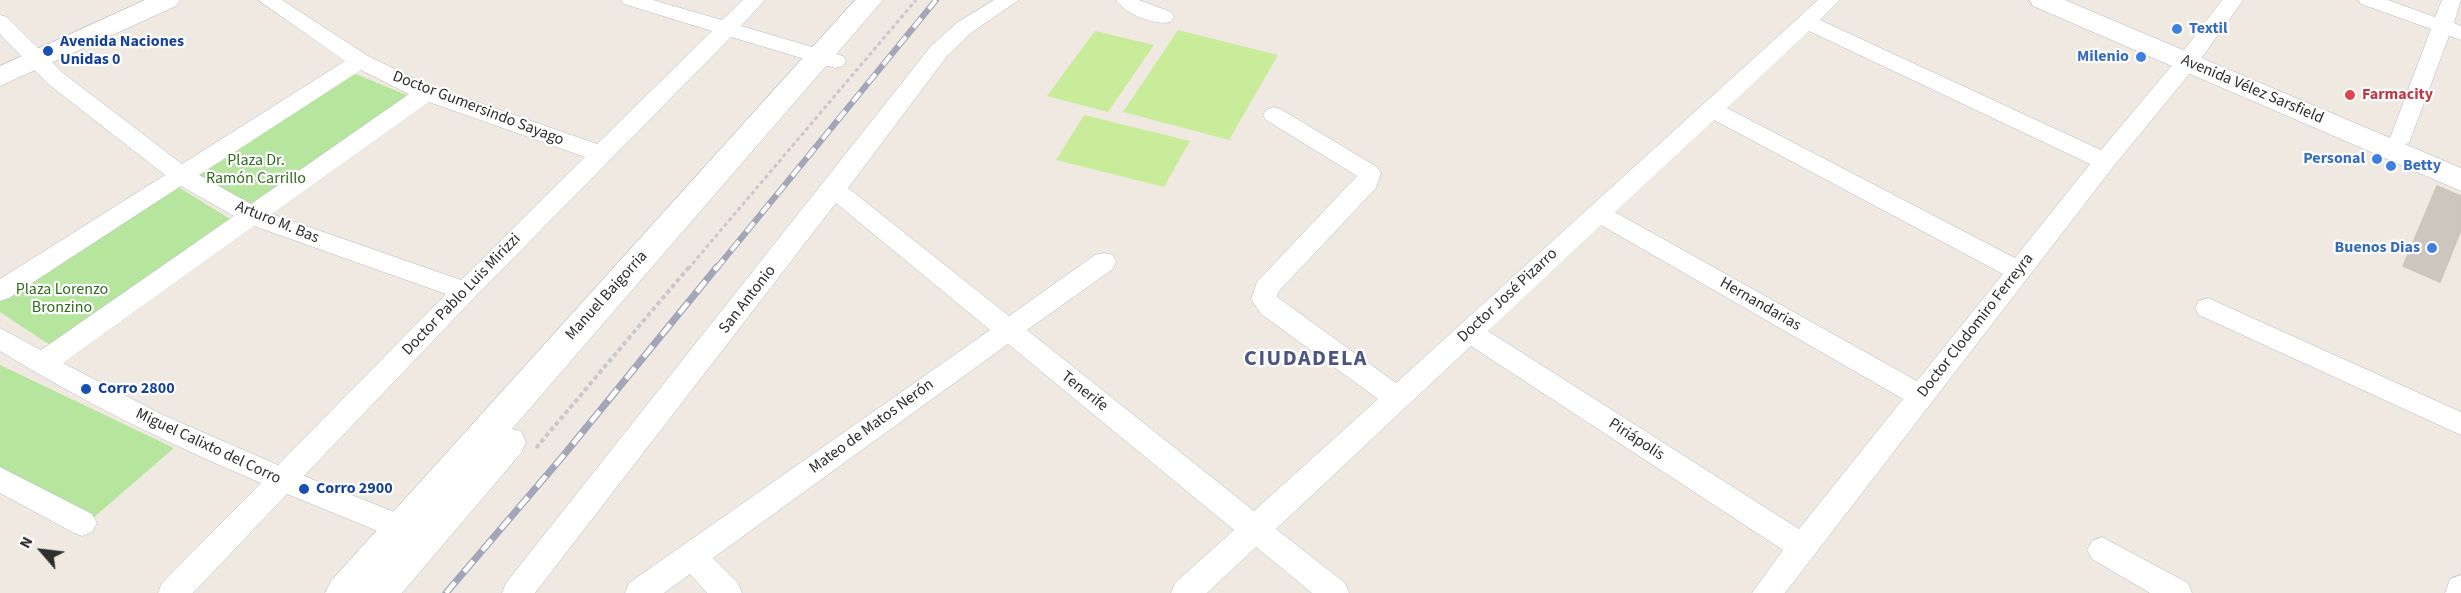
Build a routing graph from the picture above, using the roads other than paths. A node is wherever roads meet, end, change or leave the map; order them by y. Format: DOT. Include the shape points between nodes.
graph roads {
  1 [pos="167,0"];
  2 [pos="268,0"];
  3 [pos="631,0"];
  4 [pos="754,0"];
  5 [pos="870,0"];
  6 [pos="889,0"];
  7 [pos="1009,0"];
  8 [pos="1126,0"];
  9 [pos="1830,0"];
  10 [pos="2042,0"];
  11 [pos="2076,0"];
  12 [pos="2233,0"];
  13 [pos="2368,0"];
  14 [pos="2452,0"];
  15 [pos="1164,17"];
  16 [pos="0,22"];
  17 [pos="1806,22"];
  18 [pos="725,29"];
  19 [pos="2452,30"];
  20 [pos="2191,56"];
  21 [pos="827,59"];
  22 [pos="37,60"];
  23 [pos="360,61"];
  24 [pos="0,77"];
  25 [pos="426,93"];
  26 [pos="1711,109"];
  27 [pos="1274,115"];
  28 [pos="2401,138"];
  29 [pos="601,154"];
  30 [pos="2105,161"];
  31 [pos="2461,163"];
  32 [pos="181,175"];
  33 [pos="2461,180"];
  34 [pos="834,189"];
  35 [pos="1598,213"];
  36 [pos="250,215"];
  37 [pos="1104,262"];
  38 [pos="2019,271"];
  39 [pos="0,291"];
  40 [pos="465,291"];
  41 [pos="2208,308"];
  42 [pos="1007,330"];
  43 [pos="1469,332"];
  44 [pos="0,338"];
  45 [pos="41,364"];
  46 [pos="1921,396"];
  47 [pos="1397,398"];
  48 [pos="2461,424"];
  49 [pos="0,479"];
  50 [pos="282,481"];
  51 [pos="82,523"];
  52 [pos="1256,528"];
  53 [pos="414,532"];
  54 [pos="1802,547"];
  55 [pos="2102,550"];
  56 [pos="692,556"];
  57 [pos="173,593"];
  58 [pos="345,593"];
  59 [pos="378,593"];
  60 [pos="517,593"];
  61 [pos="640,593"];
  62 [pos="726,593"];
  63 [pos="1186,593"];
  64 [pos="1334,593"];
  65 [pos="1767,593"];
  66 [pos="2177,593"];
  1 -- 22 [label="main road"];
  2 -- 23 [label="street, Doctor Gumersindo Sayago"];
  3 -- 18 [label="street"];
  4 -- 18 [label="street, Doctor Pablo Luis Mirizzi"];
  5 -- 21 [label="main road, Manuel Baigorria"];
  6 -- 21 [label="main road, Manuel Baigorria"];
  7 -- 34 [label="street, San Antonio" via="958,32 939,51"];
  8 -- 15 [label="street"];
  9 -- 17 [label="street, Doctor José Pizarro"];
  10 -- 20 [label="main road, Avenida Vélez Sarsfield"];
  11 -- 20 [label="main road, Avenida Vélez Sarsfield"];
  12 -- 20 [label="street, Doctor Clodomiro Ferreyra"];
  13 -- 19 [label="street"];
  14 -- 19 [label="street"];
  16 -- 22 [label="street, Arturo M. Bas"];
  17 -- 26 [label="street, Doctor José Pizarro"];
  17 -- 30 [label="street"];
  18 -- 21 [label="street"];
  18 -- 29 [label="street, Doctor Pablo Luis Mirizzi"];
  19 -- 28 [label="street"];
  20 -- 28 [label="main road, Avenida Vélez Sarsfield"];
  20 -- 30 [label="street, Doctor Clodomiro Ferreyra"];
  20 -- 33 [label="main road, Avenida Vélez Sarsfield"];
  21 -- 53 [label="main road, Manuel Baigorria"];
  22 -- 24 [label="main road"];
  22 -- 32 [label="street, Arturo M. Bas"];
  23 -- 25 [label="street, Doctor Gumersindo Sayago"];
  23 -- 32 [label="street"];
  25 -- 29 [label="street, Doctor Gumersindo Sayago"];
  25 -- 36 [label="street"];
  26 -- 35 [label="street, Doctor José Pizarro"];
  26 -- 38 [label="street"];
  27 -- 47 [label="street" via="1369,173 1368,182 1266,289 1264,299"];
  28 -- 31 [label="main road, Avenida Vélez Sarsfield"];
  29 -- 40 [label="street, Doctor Pablo Luis Mirizzi"];
  30 -- 38 [label="street, Doctor Clodomiro Ferreyra"];
  32 -- 36 [label="street, Arturo M. Bas"];
  32 -- 39 [label="street"];
  34 -- 42 [label="street, Tenerife"];
  34 -- 60 [label="street, San Antonio"];
  35 -- 43 [label="street, Doctor José Pizarro"];
  35 -- 46 [label="street, Hernandarias"];
  36 -- 40 [label="street, Arturo M. Bas"];
  36 -- 45 [label="street"];
  37 -- 42 [label="street, Mateo de Matos Nerón"];
  38 -- 46 [label="street, Doctor Clodomiro Ferreyra"];
  40 -- 50 [label="street, Doctor Pablo Luis Mirizzi"];
  41 -- 48 [label="street"];
  42 -- 52 [label="street, Tenerife"];
  42 -- 56 [label="street, Mateo de Matos Nerón"];
  43 -- 47 [label="street, Doctor José Pizarro"];
  43 -- 54 [label="street, Piriápolis"];
  44 -- 45 [label="street, Miguel Calixto del Corro"];
  45 -- 50 [label="street, Miguel Calixto del Corro" via="68,381"];
  46 -- 54 [label="street, Doctor Clodomiro Ferreyra"];
  47 -- 52 [label="street, Doctor José Pizarro"];
  49 -- 51 [label="street"];
  50 -- 53 [label="street, Miguel Calixto del Corro"];
  50 -- 57 [label="street, Doctor Pablo Luis Mirizzi"];
  52 -- 63 [label="street, Doctor José Pizarro"];
  52 -- 64 [label="street, Tenerife"];
  53 -- 58 [label="main road, Manuel Baigorria"];
  53 -- 59 [label="main road, Manuel Baigorria"];
  54 -- 65 [label="street, Doctor Clodomiro Ferreyra"];
  55 -- 66 [label="street"];
  56 -- 61 [label="street, Mateo de Matos Nerón"];
  56 -- 62 [label="street"];
}
